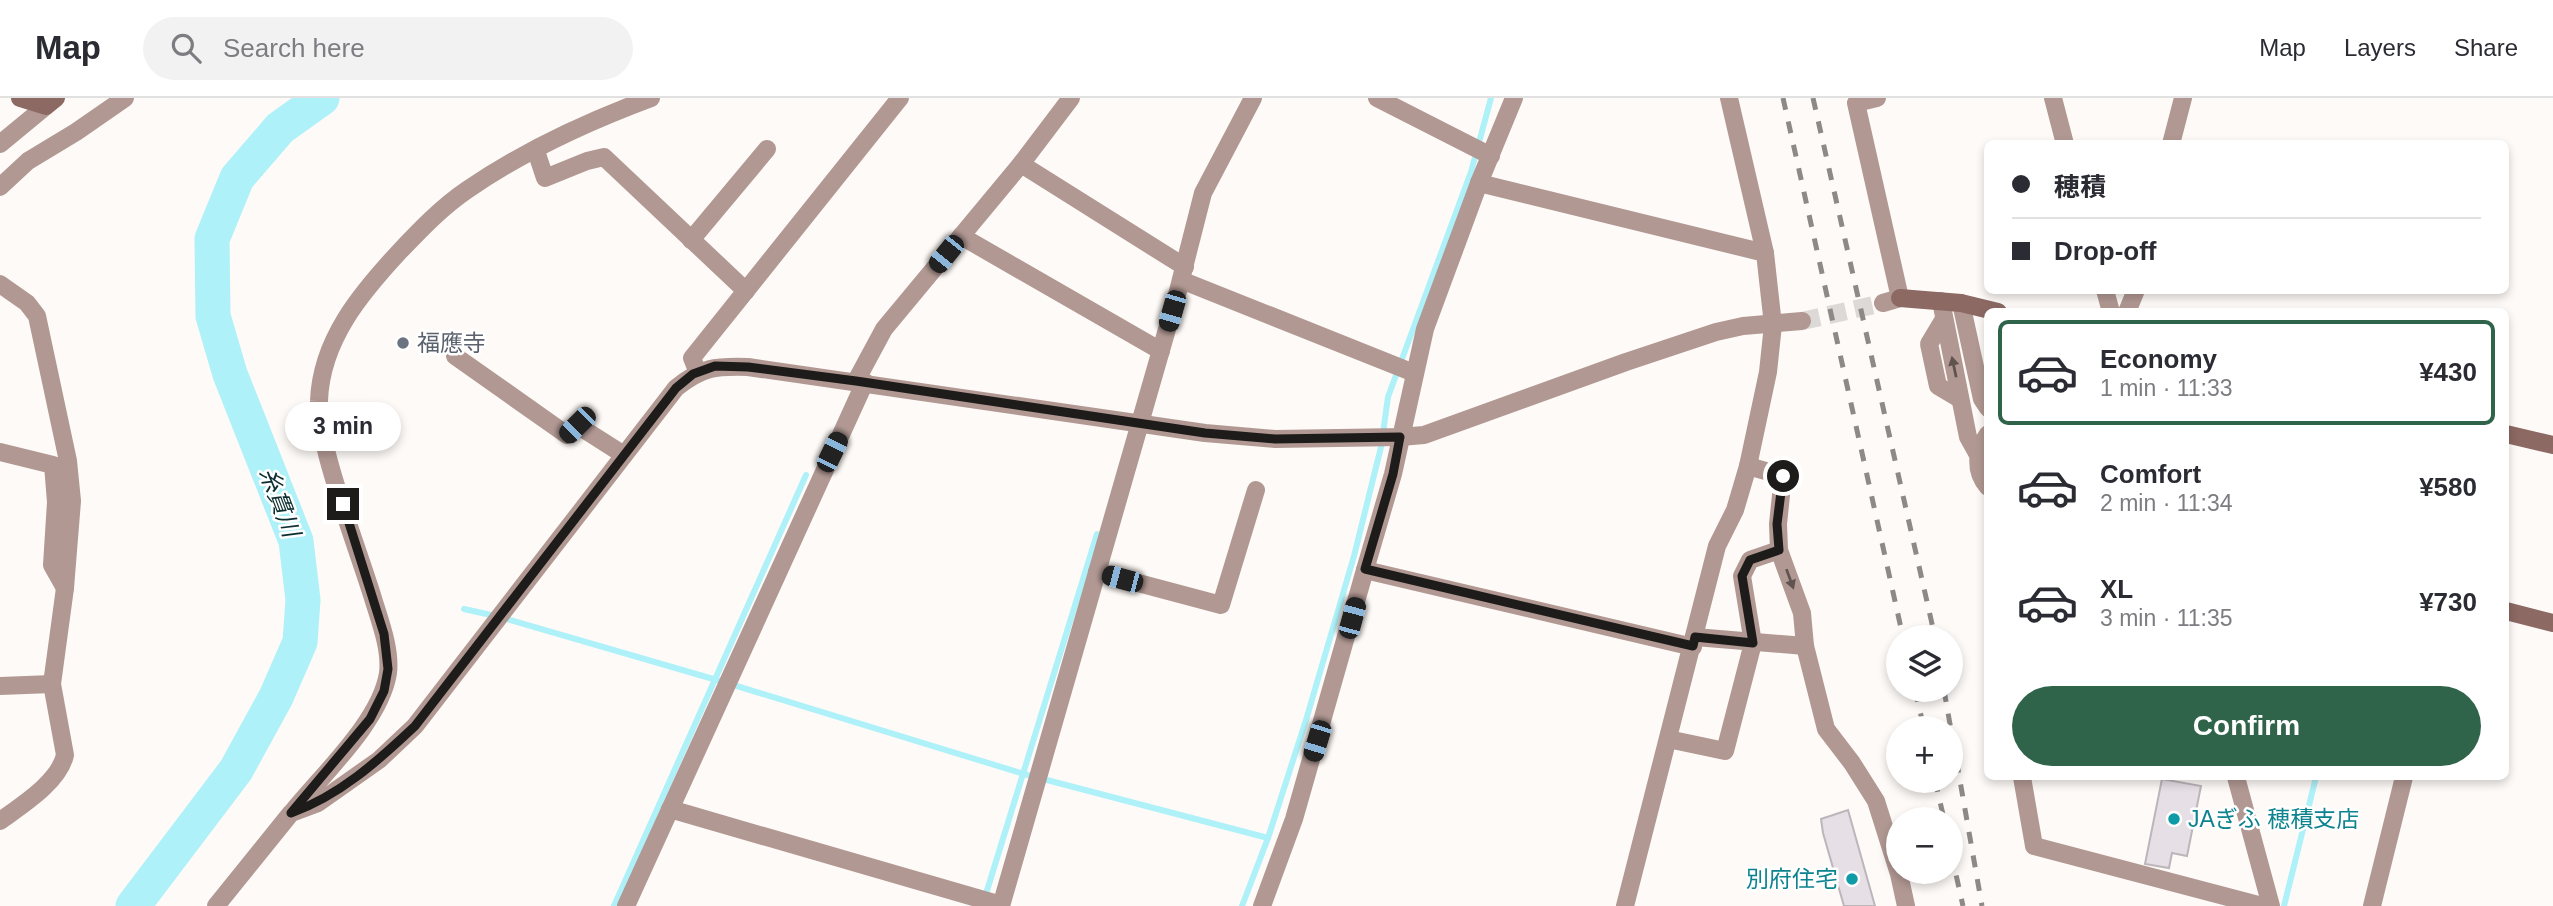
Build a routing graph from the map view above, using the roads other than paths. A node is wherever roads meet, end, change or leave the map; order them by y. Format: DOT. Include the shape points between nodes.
graph roads {
  1 [pos="20,98"];
  2 [pos="125,98"];
  3 [pos="651,98"];
  4 [pos="900,98"];
  5 [pos="1071,98"];
  6 [pos="1253,98"];
  7 [pos="1377,98"];
  8 [pos="1514,98"];
  9 [pos="1729,98"];
  10 [pos="1877,98"];
  11 [pos="2053,98"];
  12 [pos="2183,98"];
  13 [pos="1856,101"];
  14 [pos="51,102"];
  15 [pos="2064,140"];
  16 [pos="2172,140"];
  17 [pos="0,144"];
  18 [pos="767,149"];
  19 [pos="536,151"];
  20 [pos="1490,156"];
  21 [pos="28,160"];
  22 [pos="1021,164"];
  23 [pos="0,173"];
  24 [pos="1479,183"];
  25 [pos="0,187"];
  26 [pos="961,236"];
  27 [pos="691,240"];
  28 [pos="1765,253"];
  29 [pos="1183,273"];
  30 [pos="0,284"];
  31 [pos="746,290"];
  32 [pos="1891,300"];
  33 [pos="1961,303"];
  34 [pos="1984,309"];
  35 [pos="1942,310"];
  36 [pos="1802,321"];
  37 [pos="1773,325"];
  38 [pos="1161,351"];
  39 [pos="455,356"];
  40 [pos="698,373"];
  41 [pos="1414,373"];
  42 [pos="861,382"];
  43 [pos="1984,402"];
  44 [pos="1140,423"];
  45 [pos="2509,435"];
  46 [pos="1400,437"];
  47 [pos="1984,442"];
  48 [pos="2553,445"];
  49 [pos="0,452"];
  50 [pos="624,455"];
  51 [pos="1978,455"];
  52 [pos="1748,466"];
  53 [pos="1984,480"];
  54 [pos="1256,490"];
  55 [pos="1779,550"];
  56 [pos="1365,569"];
  57 [pos="1097,572"];
  58 [pos="65,588"];
  59 [pos="2509,612"];
  60 [pos="2553,623"];
  61 [pos="1694,642"];
  62 [pos="1753,643"];
  63 [pos="1805,646"];
  64 [pos="52,684"];
  65 [pos="0,686"];
  66 [pos="1668,739"];
  67 [pos="2023,780"];
  68 [pos="2237,780"];
  69 [pos="2403,780"];
  70 [pos="670,809"];
  71 [pos="291,813"];
  72 [pos="0,821"];
  73 [pos="216,906"];
  74 [pos="626,906"];
  75 [pos="1001,906"];
  76 [pos="1262,906"];
  77 [pos="1625,906"];
  78 [pos="1906,906"];
  79 [pos="2262,906"];
  80 [pos="2271,906"];
  81 [pos="2372,906"];
  1 -- 14 [label="main road"];
  2 -- 21 [label="street"];
  3 -- 19 [label="street" via="605,115"];
  4 -- 31 [label="street"];
  5 -- 22 [label="street"];
  6 -- 29 [label="street" via="1203,193"];
  7 -- 20 [label="street"];
  8 -- 20 [label="street"];
  9 -- 28 [label="street"];
  10 -- 13 [label="street"];
  11 -- 15 [label="street"];
  12 -- 16 [label="street"];
  13 -- 32 [label="street"];
  14 -- 17 [label="street"];
  18 -- 27 [label="street"];
  19 -- 27 [label="street" via="545,178 604,158"];
  19 -- 71 [label="street" via="465,191 426,223 372,281 330,348 319,403 327,453 384,634 388,669 384,691 370,719"];
  20 -- 24 [label="street"];
  21 -- 23 [label="street"];
  21 -- 25 [label="street"];
  22 -- 26 [label="street"];
  22 -- 29 [label="street"];
  24 -- 28 [label="street"];
  24 -- 41 [label="street" via="1425,329"];
  26 -- 38 [label="street"];
  26 -- 42 [label="street" via="884,329"];
  27 -- 31 [label="street"];
  28 -- 37 [label="street"];
  29 -- 38 [label="street"];
  29 -- 41 [label="street"];
  30 -- 58 [label="street" via="37,316 59,414 72,501"];
  31 -- 40 [label="street" via="692,358"];
  32 -- 35 [label="main road"];
  33 -- 34 [label="main road"];
  33 -- 35 [label="main road"];
  33 -- 43 [label="street"];
  51 -- 35 [label="street, one-way" via="1968,437"];
  36 -- 37 [label="street"];
  37 -- 46 [label="street" via="1716,332 1454,426"];
  37 -- 52 [label="street"];
  38 -- 44 [label="street"];
  39 -- 50 [label="street" via="567,435 577,425"];
  40 -- 42 [label="street" via="715,366 748,367"];
  40 -- 50 [label="street" via="676,388"];
  41 -- 46 [label="street"];
  42 -- 44 [label="street"];
  42 -- 70 [label="street"];
  44 -- 46 [label="street" via="1275,439"];
  44 -- 57 [label="street"];
  45 -- 48 [label="main road"];
  46 -- 56 [label="street"];
  47 -- 51 [label="street"];
  49 -- 58 [label="street" via="53,465 52,565"];
  50 -- 71 [label="street" via="415,726 379,760 318,803"];
  51 -- 53 [label="street"];
  52 -- 55 [label="street" via="1783,476"];
  52 -- 61 [label="street" via="1735,510 1717,546"];
  54 -- 57 [label="street" via="1221,605"];
  55 -- 62 [label="street" via="1750,560 1742,576"];
  55 -- 63 [label="street, one-way" via="1802,613"];
  56 -- 61 [label="street"];
  56 -- 76 [label="street" via="1298,806"];
  57 -- 75 [label="street"];
  58 -- 64 [label="street"];
  59 -- 60 [label="main road"];
  61 -- 62 [label="street"];
  61 -- 66 [label="street"];
  62 -- 63 [label="street"];
  62 -- 66 [label="street" via="1725,751"];
  63 -- 78 [label="street" via="1826,729 1876,801"];
  64 -- 65 [label="street"];
  64 -- 72 [label="street" via="65,755 63,767"];
  66 -- 77 [label="street"];
  67 -- 79 [label="street" via="2034,846"];
  68 -- 80 [label="street"];
  69 -- 81 [label="street"];
  70 -- 74 [label="street"];
  70 -- 75 [label="street"];
  71 -- 73 [label="street"];
}
